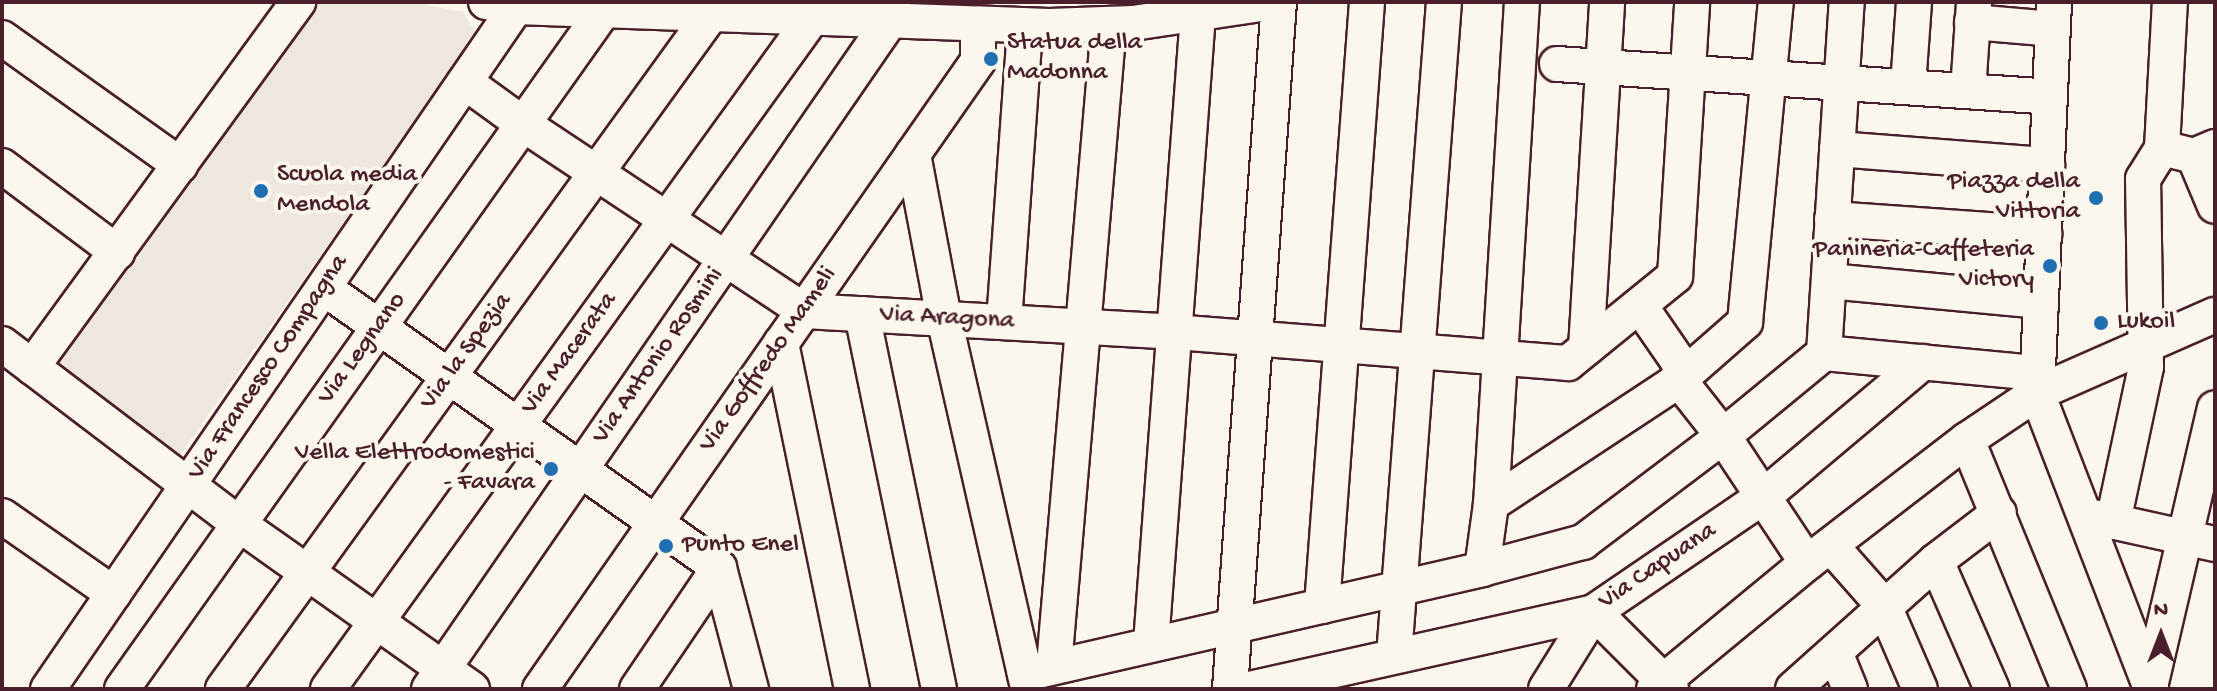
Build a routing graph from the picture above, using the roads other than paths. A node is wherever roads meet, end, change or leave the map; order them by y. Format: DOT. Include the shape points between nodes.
graph roads {
  1 [pos="298,2"];
  2 [pos="1277,2"];
  3 [pos="1367,2"];
  4 [pos="1444,2"];
  5 [pos="1522,2"];
  6 [pos="1607,2"];
  7 [pos="1692,2"];
  8 [pos="1776,2"];
  9 [pos="1847,2"];
  10 [pos="1914,2"];
  11 [pos="2170,2"];
  12 [pos="501,4"];
  13 [pos="604,10"];
  14 [pos="1210,10"];
  15 [pos="888,12"];
  16 [pos="1973,12"];
  17 [pos="711,14"];
  18 [pos="2054,15"];
  19 [pos="968,17"];
  20 [pos="1124,17"];
  21 [pos="812,18"];
  22 [pos="1040,18"];
  23 [pos="2,38"];
  24 [pos="1557,64"];
  25 [pos="1604,66"];
  26 [pos="1688,71"];
  27 [pos="1771,76"];
  28 [pos="1842,81"];
  29 [pos="465,82"];
  30 [pos="1908,86"];
  31 [pos="1968,91"];
  32 [pos="2050,97"];
  33 [pos="523,124"];
  34 [pos="1837,149"];
  35 [pos="2190,150"];
  36 [pos="913,154"];
  37 [pos="180,165"];
  38 [pos="2047,165"];
  39 [pos="2,166"];
  40 [pos="597,172"];
  41 [pos="2215,206"];
  42 [pos="1832,219"];
  43 [pos="667,220"];
  44 [pos="2044,234"];
  45 [pos="117,252"];
  46 [pos="726,258"];
  47 [pos="1829,281"];
  48 [pos="324,288"];
  49 [pos="2041,301"];
  50 [pos="1640,306"];
  51 [pos="804,311"];
  52 [pos="862,314"];
  53 [pos="2215,315"];
  54 [pos="944,318"];
  55 [pos="1004,322"];
  56 [pos="379,327"];
  57 [pos="1083,327"];
  58 [pos="1174,332"];
  59 [pos="1256,338"];
  60 [pos="781,343"];
  61 [pos="2,344"];
  62 [pos="1341,344"];
  63 [pos="2145,346"];
  64 [pos="1586,348"];
  65 [pos="1417,350"];
  66 [pos="1824,353"];
  67 [pos="1499,358"];
  68 [pos="1923,362"];
  69 [pos="32,367"];
  70 [pos="449,376"];
  71 [pos="1679,380"];
  72 [pos="2037,383"];
  73 [pos="2215,408"];
  74 [pos="519,426"];
  75 [pos="1723,436"];
  76 [pos="1967,440"];
  77 [pos="580,470"];
  78 [pos="188,485"];
  79 [pos="1764,496"];
  80 [pos="1491,504"];
  81 [pos="1999,513"];
  82 [pos="2,516"];
  83 [pos="2097,518"];
  84 [pos="238,523"];
  85 [pos="656,523"];
  86 [pos="2199,541"];
  87 [pos="1819,554"];
  88 [pos="1936,561"];
  89 [pos="719,568"];
  90 [pos="1482,569"];
  91 [pos="307,572"];
  92 [pos="1399,588"];
  93 [pos="114,594"];
  94 [pos="1322,606"];
  95 [pos="1884,606"];
  96 [pos="1594,612"];
  97 [pos="377,622"];
  98 [pos="1235,625"];
  99 [pos="1151,644"];
  100 [pos="1835,652"];
  101 [pos="1394,656"];
  102 [pos="1036,676"];
  103 [pos="436,679"];
  104 [pos="1662,686"];
  105 [pos="2150,688"];
  106 [pos="48,689"];
  107 [pos="122,689"];
  108 [pos="223,689"];
  109 [pos="328,689"];
  110 [pos="472,689"];
  111 [pos="540,689"];
  112 [pos="637,689"];
  113 [pos="751,689"];
  114 [pos="852,689"];
  115 [pos="939,689"];
  116 [pos="1230,689"];
  117 [pos="1250,689"];
  118 [pos="1546,689"];
  119 [pos="1793,689"];
  120 [pos="1850,689"];
  121 [pos="1920,689"];
  122 [pos="1992,689"];
  123 [pos="2069,689"];
  1 -- 37 [label="street"];
  2 -- 14 [label="street"];
  2 -- 59 [label="street"];
  3 -- 62 [label="street"];
  4 -- 65 [label="street"];
  5 -- 67 [label="street"];
  6 -- 25 [label="street"];
  7 -- 26 [label="street, Via Aragona"];
  8 -- 27 [label="street"];
  9 -- 28 [label="street"];
  10 -- 30 [label="street"];
  11 -- 35 [label="street"];
  12 -- 13 [label="street"];
  12 -- 29 [label="street, Via Francesco Compagna"];
  13 -- 17 [label="street"];
  13 -- 33 [label="street, Via Legnano"];
  14 -- 20 [label="street"];
  14 -- 58 [label="street"];
  15 -- 19 [label="street"];
  15 -- 21 [label="street"];
  15 -- 46 [label="street, Via Antonio Rosmini"];
  16 -- 18 [label="street"];
  16 -- 31 [label="street"];
  17 -- 21 [label="street"];
  17 -- 40 [label="street, Via la Spezia"];
  18 -- 32 [label="street"];
  19 -- 22 [label="street"];
  19 -- 36 [label="street, Via Goffredo Mameli" via="978,61"];
  20 -- 22 [label="street"];
  20 -- 57 [label="street"];
  21 -- 43 [label="street, Via Macerata"];
  22 -- 55 [label="street"];
  23 -- 37 [label="street"];
  24 -- 25 [label="street"];
  25 -- 26 [label="street"];
  25 -- 64 [label="street"];
  26 -- 27 [label="street"];
  26 -- 50 [label="street, Via Aragona" via="1675,276"];
  27 -- 28 [label="street"];
  27 -- 71 [label="street" via="1764,98 1745,322"];
  28 -- 30 [label="street"];
  28 -- 34 [label="street"];
  29 -- 33 [label="street"];
  29 -- 48 [label="street, Via Francesco Compagna"];
  30 -- 31 [label="street"];
  31 -- 32 [label="street"];
  32 -- 38 [label="street"];
  33 -- 40 [label="street"];
  33 -- 56 [label="street, Via Legnano"];
  34 -- 38 [label="street"];
  34 -- 42 [label="street"];
  35 -- 41 [label="street"];
  35 -- 63 [label="street" via="2143,179"];
  36 -- 51 [label="street, Via Goffredo Mameli"];
  36 -- 54 [label="street"];
  37 -- 45 [label="street"];
  38 -- 44 [label="street"];
  39 -- 45 [label="street"];
  40 -- 43 [label="street"];
  40 -- 70 [label="street, Via la Spezia"];
  42 -- 44 [label="street"];
  42 -- 47 [label="street"];
  43 -- 46 [label="street"];
  43 -- 74 [label="street, Via Macerata"];
  44 -- 49 [label="street"];
  45 -- 69 [label="street"];
  46 -- 51 [label="street"];
  46 -- 77 [label="street, Via Antonio Rosmini"];
  47 -- 49 [label="street"];
  47 -- 66 [label="street"];
  48 -- 56 [label="street"];
  48 -- 78 [label="street, Via Francesco Compagna"];
  49 -- 72 [label="street"];
  50 -- 64 [label="street, Via Aragona"];
  50 -- 71 [label="street" via="1680,364"];
  51 -- 52 [label="street, Via Aragona"];
  51 -- 60 [label="street, Via Goffredo Mameli"];
  52 -- 54 [label="street, Via Aragona"];
  52 -- 115 [label="street"];
  53 -- 63 [label="street"];
  54 -- 55 [label="street, Via Aragona"];
  54 -- 102 [label="street"];
  55 -- 57 [label="street, Via Aragona"];
  56 -- 70 [label="street"];
  56 -- 84 [label="street, Via Legnano"];
  57 -- 58 [label="street, Via Aragona"];
  57 -- 102 [label="street"];
  58 -- 59 [label="street, Via Aragona"];
  58 -- 99 [label="street"];
  59 -- 62 [label="street, Via Aragona"];
  59 -- 98 [label="street"];
  60 -- 85 [label="street, Via Goffredo Mameli"];
  60 -- 114 [label="street"];
  61 -- 69 [label="street"];
  62 -- 65 [label="street, Via Aragona"];
  62 -- 94 [label="street"];
  63 -- 72 [label="street"];
  63 -- 83 [label="street" via="2146,367"];
  64 -- 67 [label="street, Via Aragona" via="1568,363"];
  65 -- 67 [label="street, Via Aragona"];
  65 -- 92 [label="street"];
  66 -- 68 [label="street"];
  66 -- 75 [label="street"];
  67 -- 80 [label="street"];
  68 -- 72 [label="street"];
  68 -- 79 [label="street, Via Capuana"];
  69 -- 78 [label="street"];
  70 -- 74 [label="street"];
  70 -- 91 [label="street, Via la Spezia"];
  71 -- 75 [label="street"];
  71 -- 80 [label="street"];
  72 -- 76 [label="street"];
  72 -- 83 [label="street"];
  73 -- 86 [label="street"];
  74 -- 77 [label="street"];
  74 -- 97 [label="street, Via Macerata"];
  75 -- 79 [label="street"];
  75 -- 90 [label="street" via="1583,542"];
  76 -- 81 [label="street"];
  76 -- 87 [label="street"];
  77 -- 85 [label="street"];
  77 -- 103 [label="street, Via Antonio Rosmini"];
  78 -- 84 [label="street"];
  78 -- 93 [label="street, Via Francesco Compagna"];
  79 -- 87 [label="street"];
  79 -- 96 [label="street, Via Capuana"];
  80 -- 90 [label="street"];
  81 -- 88 [label="street"];
  81 -- 123 [label="street"];
  82 -- 93 [label="street"];
  83 -- 86 [label="street"];
  83 -- 105 [label="street"];
  84 -- 91 [label="street"];
  84 -- 107 [label="street, Via Legnano"];
  85 -- 89 [label="street"];
  85 -- 111 [label="street, Via Goffredo Mameli"];
  86 -- 105 [label="street"];
  87 -- 95 [label="street"];
  87 -- 104 [label="street"];
  88 -- 95 [label="street"];
  88 -- 122 [label="street"];
  89 -- 112 [label="street"];
  89 -- 113 [label="street"];
  90 -- 92 [label="street"];
  91 -- 97 [label="street"];
  91 -- 108 [label="street, Via la Spezia"];
  92 -- 94 [label="street"];
  92 -- 101 [label="street"];
  93 -- 106 [label="street, Via Francesco Compagna"];
  94 -- 98 [label="street"];
  95 -- 100 [label="street"];
  95 -- 121 [label="street"];
  96 -- 101 [label="street, Via Capuana"];
  96 -- 104 [label="street"];
  96 -- 118 [label="street"];
  97 -- 103 [label="street"];
  97 -- 109 [label="street, Via Macerata"];
  98 -- 99 [label="street"];
  98 -- 116 [label="street"];
  99 -- 102 [label="street"];
  100 -- 119 [label="street"];
  100 -- 120 [label="street"];
  101 -- 117 [label="street, Via Capuana"];
  103 -- 110 [label="street"];
}
